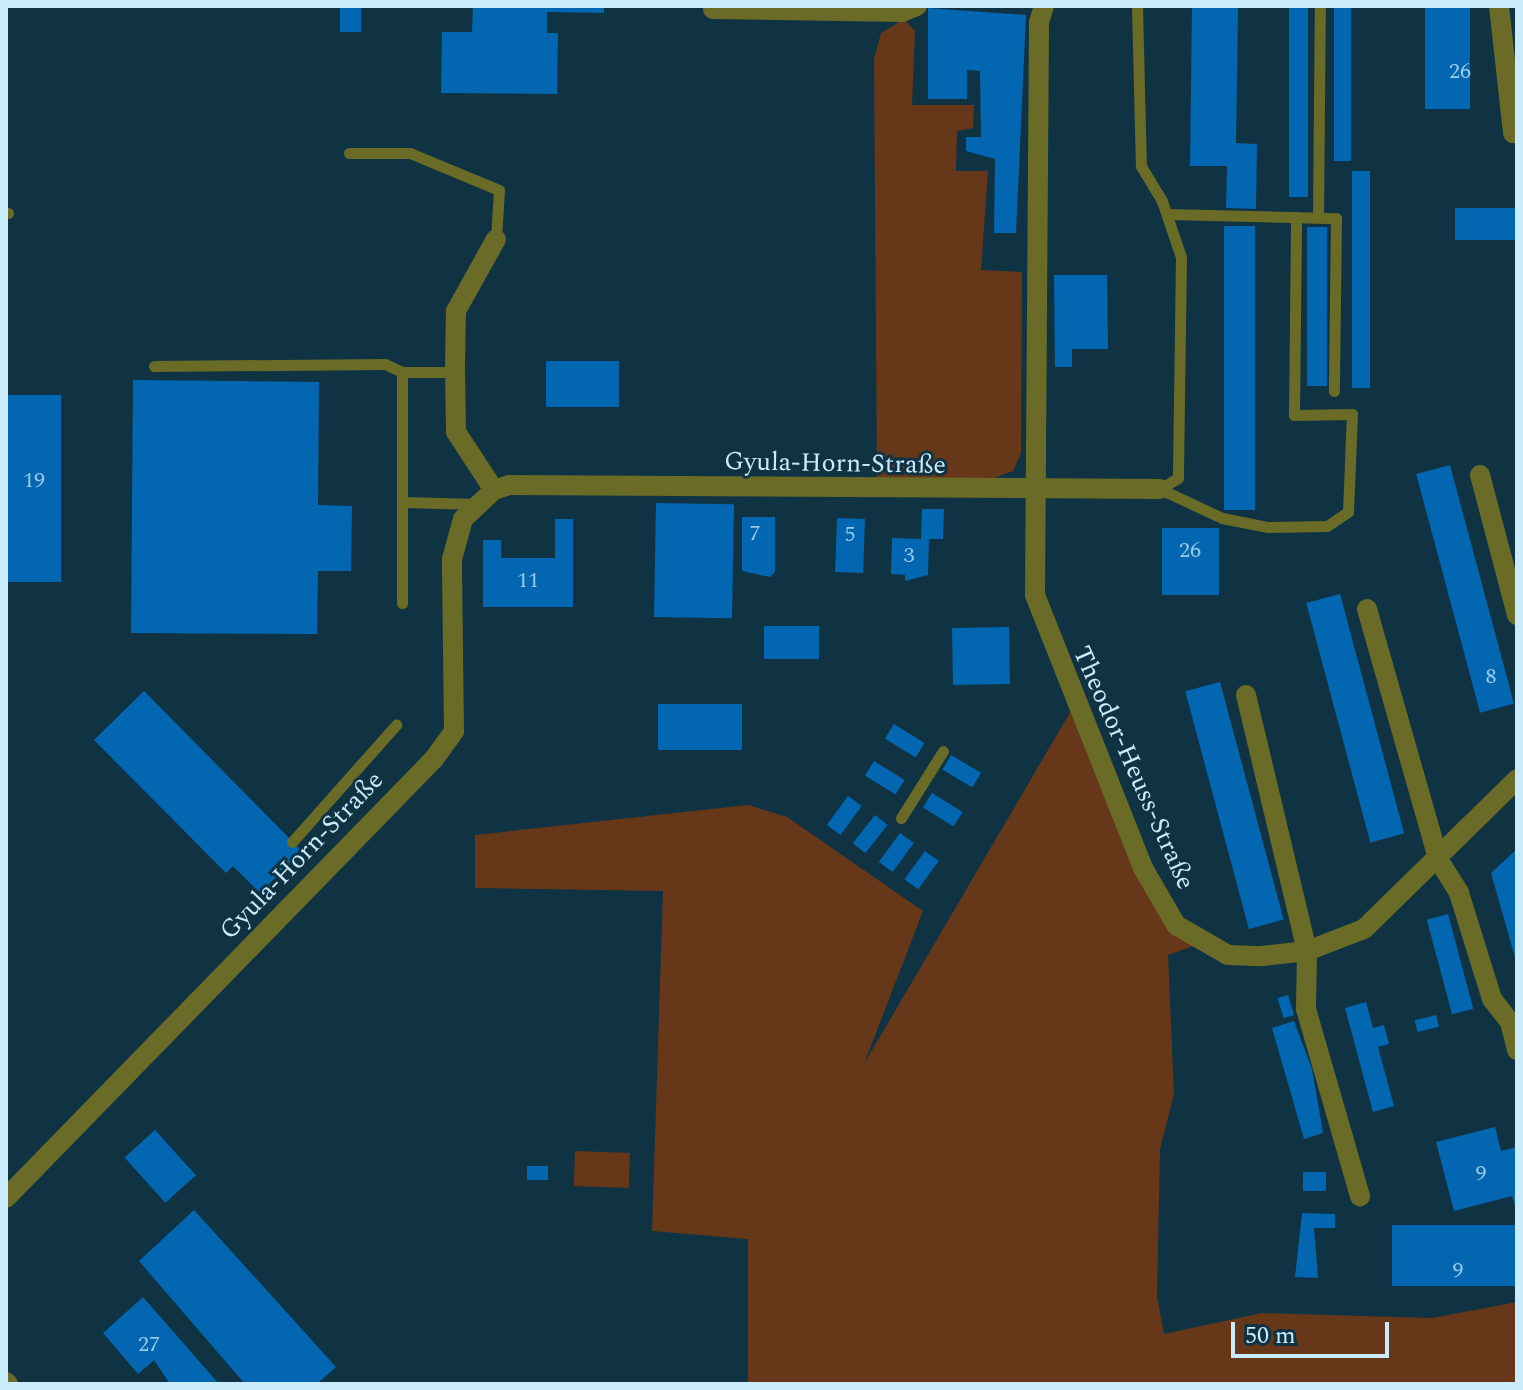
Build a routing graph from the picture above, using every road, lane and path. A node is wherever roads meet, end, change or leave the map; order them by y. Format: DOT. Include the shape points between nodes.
graph roads {
  1 [pos="917,6"];
  2 [pos="1044,6"];
  3 [pos="1137,6"];
  4 [pos="1320,6"];
  5 [pos="1499,6"];
  6 [pos="713,9"];
  7 [pos="1513,133"];
  8 [pos="349,153"];
  9 [pos="1167,214"];
  10 [pos="1296,217"];
  11 [pos="1318,217"];
  12 [pos="496,239"];
  13 [pos="154,366"];
  14 [pos="402,372"];
  15 [pos="455,372"];
  16 [pos="1334,391"];
  17 [pos="1480,475"];
  18 [pos="1160,489"];
  19 [pos="1033,493"];
  20 [pos="486,497"];
  21 [pos="403,502"];
  22 [pos="402,603"];
  23 [pos="1367,609"];
  24 [pos="1517,615"];
  25 [pos="1246,695"];
  26 [pos="396,725"];
  27 [pos="943,751"];
  28 [pos="1517,779"];
  29 [pos="901,818"];
  30 [pos="292,842"];
  31 [pos="1438,859"];
  32 [pos="1307,951"];
  33 [pos="1517,1050"];
  34 [pos="1360,1196"];
  35 [pos="6,1198"];
  1 -- 6 [label="street" via="902,12"];
  2 -- 19 [label="street, Theodor-Heuss-Straße" via="1039,22"];
  3 -- 9 [label="lane" via="1136,138 1141,166"];
  4 -- 11 [label="lane"];
  5 -- 7 [label="street"];
  8 -- 12 [label="lane" via="410,153 499,190"];
  9 -- 10 [label="lane"];
  9 -- 18 [label="lane" via="1181,257 1178,478"];
  10 -- 11 [label="lane"];
  10 -- 18 [label="lane" via="1294,415 1352,414 1348,512 1327,526 1268,527 1222,518"];
  11 -- 16 [label="lane" via="1336,218"];
  12 -- 15 [label="street" via="456,311"];
  13 -- 14 [label="lane" via="385,364"];
  14 -- 15 [label="lane"];
  14 -- 21 [label="lane"];
  15 -- 20 [label="street" via="456,432"];
  17 -- 24 [label="street"];
  18 -- 19 [label="street"];
  19 -- 20 [label="street, Gyula-Horn-Straße" via="509,485"];
  19 -- 32 [label="street, Theodor-Heuss-Straße" via="1031,556 1043,627 1143,868 1176,925 1228,955"];
  20 -- 21 [label="lane"];
  20 -- 35 [label="street, Gyula-Horn-Straße" via="463,519 452,559 454,731 434,759"];
  21 -- 22 [label="lane"];
  23 -- 31 [label="street"];
  25 -- 32 [label="street"];
  26 -- 30 [label="lane"];
  27 -- 29 [label="lane"];
  28 -- 31 [label="street, Theodor-Heuss-Straße"];
  31 -- 32 [label="street, Theodor-Heuss-Straße" via="1364,929"];
  31 -- 33 [label="street" via="1459,893 1492,999 1510,1022"];
  32 -- 34 [label="street" via="1306,1009"];
}
